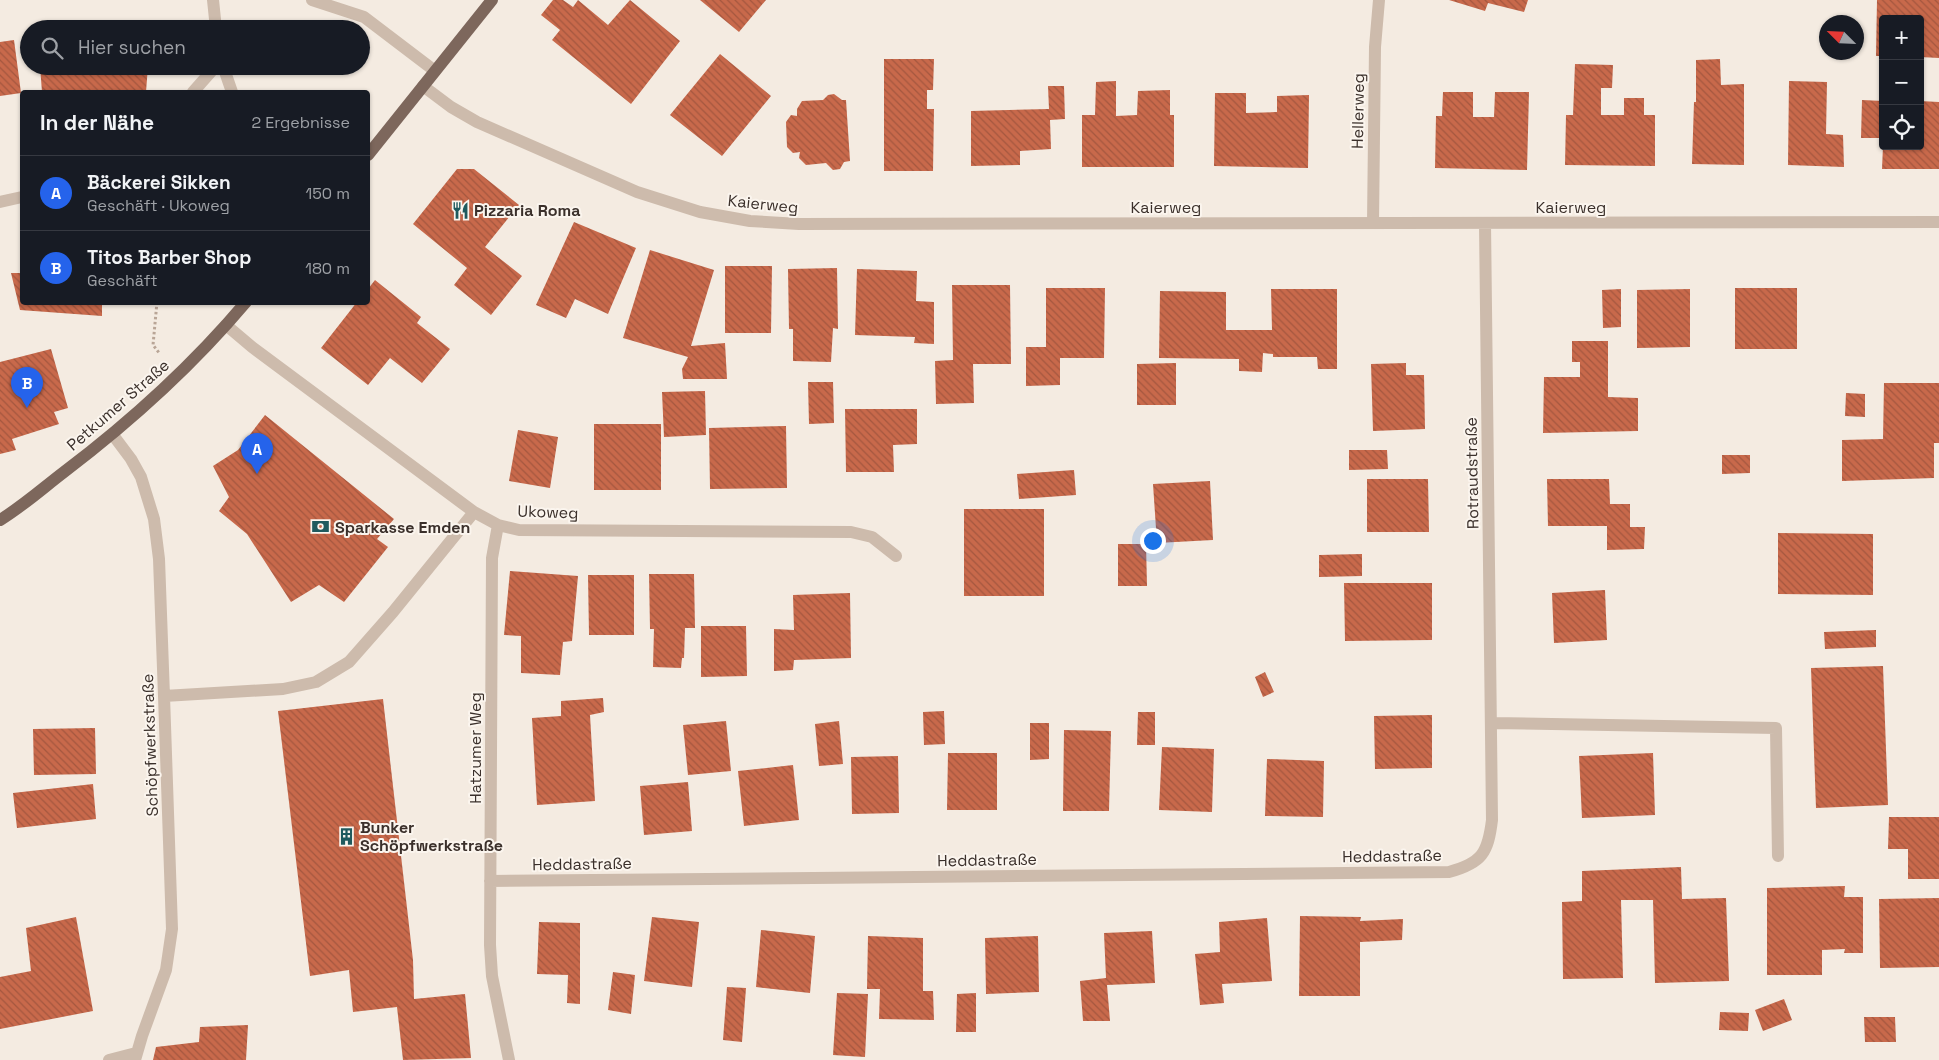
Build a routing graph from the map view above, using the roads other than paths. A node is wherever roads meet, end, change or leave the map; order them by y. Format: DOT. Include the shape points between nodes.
graph roads {
  1 [pos="213,0"];
  2 [pos="312,0"];
  3 [pos="492,0"];
  4 [pos="1379,0"];
  5 [pos="215,20"];
  6 [pos="368,20"];
  7 [pos="370,22"];
  8 [pos="435,71"];
  9 [pos="208,75"];
  10 [pos="226,75"];
  11 [pos="423,86"];
  12 [pos="194,90"];
  13 [pos="231,90"];
  14 [pos="370,152"];
  15 [pos="20,197"];
  16 [pos="0,202"];
  17 [pos="1939,222"];
  18 [pos="1373,223"];
  19 [pos="1485,223"];
  20 [pos="243,305"];
  21 [pos="226,325"];
  22 [pos="113,435"];
  23 [pos="474,512"];
  24 [pos="0,520"];
  25 [pos="498,524"];
  26 [pos="896,556"];
  27 [pos="164,696"];
  28 [pos="1491,723"];
  29 [pos="1778,856"];
  30 [pos="1480,857"];
  31 [pos="490,881"];
  32 [pos="136,1056"];
  33 [pos="108,1060"];
  34 [pos="508,1060"];
  1 -- 5 [label="street"];
  2 -- 6 [label="street"];
  3 -- 8 [label="main road"];
  4 -- 18 [label="street, Hellerweg" via="1375,47"];
  7 -- 8 [label="street"];
  8 -- 11 [label="main road"];
  9 -- 12 [label="street"];
  10 -- 13 [label="street"];
  11 -- 14 [label="main road"];
  11 -- 18 [label="street, Kaierweg" via="477,122 637,192 700,212 750,221 799,224"];
  15 -- 16 [label="street"];
  17 -- 19 [label="street, Kaierweg"];
  18 -- 19 [label="street, Kaierweg"];
  19 -- 28 [label="street, Rotraudstraße"];
  20 -- 21 [label="main road, Petkumer Straße"];
  21 -- 22 [label="main road, Petkumer Straße" via="178,376"];
  21 -- 23 [label="street, Ukoweg"];
  22 -- 24 [label="main road, Petkumer Straße"];
  22 -- 27 [label="street, Schöpfwerkstraße" via="141,477 154,519 159,559"];
  23 -- 25 [label="street, Ukoweg"];
  23 -- 27 [label="street" via="349,662 316,682 282,689"];
  25 -- 26 [label="street, Ukoweg" via="519,530 851,532 872,537"];
  25 -- 31 [label="street, Hatzumer Weg" via="492,558"];
  27 -- 32 [label="street, Schöpfwerkstraße" via="172,930 166,970"];
  28 -- 29 [label="street" via="1776,728"];
  28 -- 30 [label="street, Rotraudstraße" via="1492,820 1490,842"];
  30 -- 31 [label="street, Heddastraße" via="1467,867 1449,872"];
  31 -- 34 [label="street, Hatzumer Weg" via="492,976"];
  32 -- 33 [label="street"];
}
